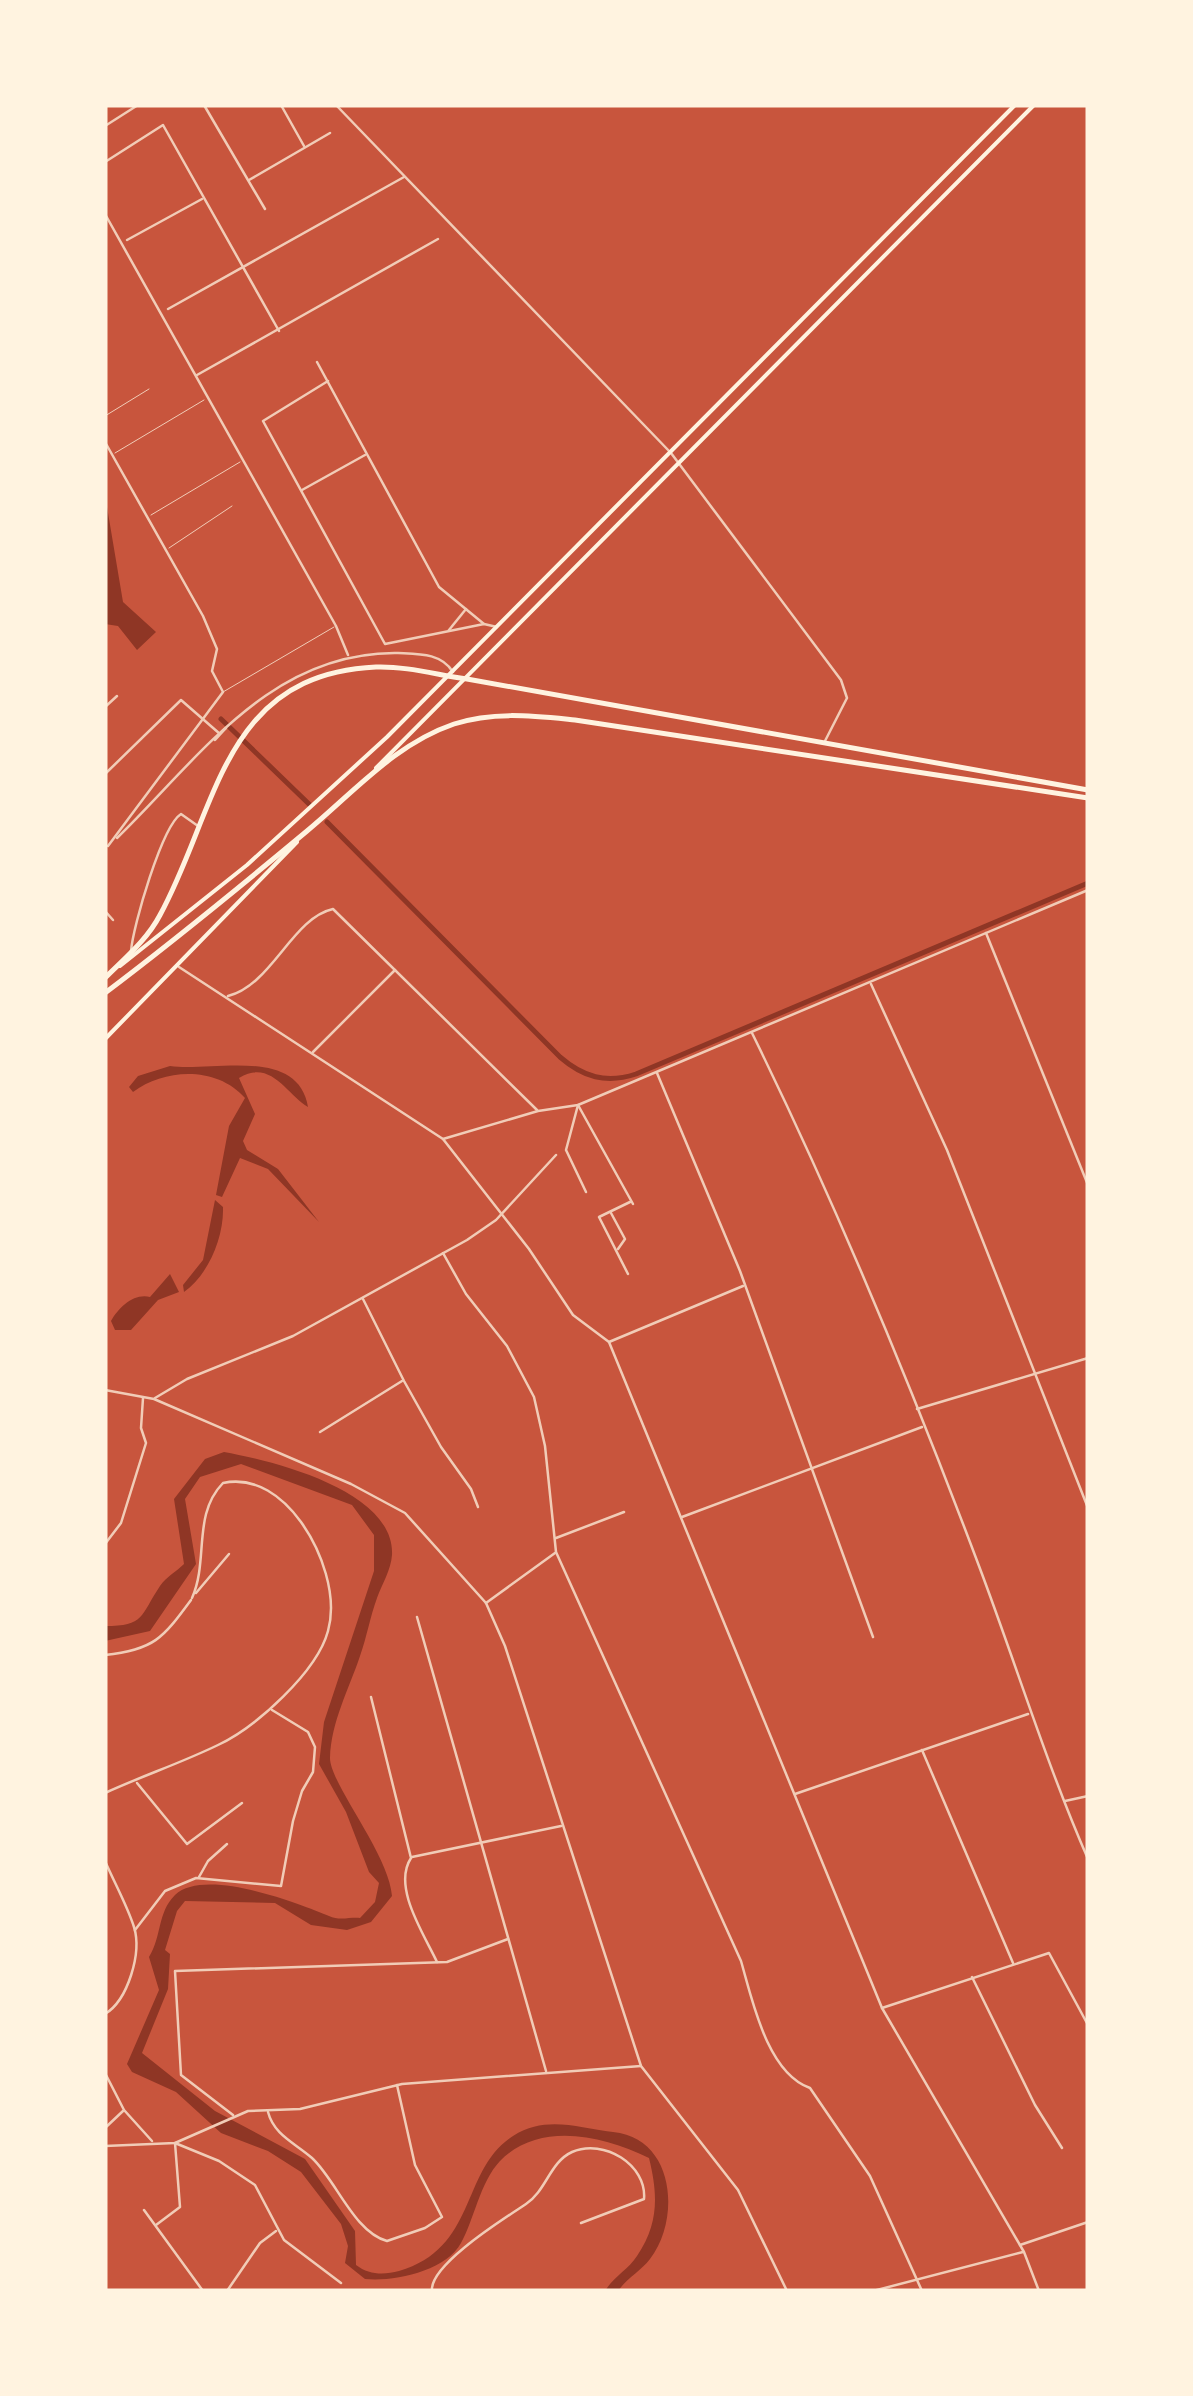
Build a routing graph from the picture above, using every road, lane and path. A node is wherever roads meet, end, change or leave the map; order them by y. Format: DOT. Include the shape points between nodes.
graph roads {
  1 [pos="138,105"];
  2 [pos="204,105"];
  3 [pos="280,105"];
  4 [pos="336,105"];
  5 [pos="1015,105"];
  6 [pos="1034,105"];
  7 [pos="105,126"];
  8 [pos="330,133"];
  9 [pos="304,148"];
  10 [pos="105,162"];
  11 [pos="405,177"];
  12 [pos="247,181"];
  13 [pos="204,198"];
  14 [pos="264,209"];
  15 [pos="105,214"];
  16 [pos="438,239"];
  17 [pos="127,240"];
  18 [pos="242,268"];
  19 [pos="168,309"];
  20 [pos="278,332"];
  21 [pos="317,362"];
  22 [pos="196,376"];
  23 [pos="328,381"];
  24 [pos="148,388"];
  25 [pos="208,398"];
  26 [pos="105,416"];
  27 [pos="105,442"];
  28 [pos="671,453"];
  29 [pos="112,454"];
  30 [pos="366,454"];
  31 [pos="243,460"];
  32 [pos="680,463"];
  33 [pos="300,491"];
  34 [pos="232,506"];
  35 [pos="148,517"];
  36 [pos="166,550"];
  37 [pos="467,608"];
  38 [pos="484,624"];
  39 [pos="336,626"];
  40 [pos="498,627"];
  41 [pos="449,631"];
  42 [pos="348,655"];
  43 [pos="453,672"];
  44 [pos="223,692"];
  45 [pos="117,696"];
  46 [pos="105,707"];
  47 [pos="825,742"];
  48 [pos="817,754"];
  49 [pos="376,768"];
  50 [pos="105,774"];
  51 [pos="1088,790"];
  52 [pos="1088,798"];
  53 [pos="198,826"];
  54 [pos="310,828"];
  55 [pos="108,846"];
  56 [pos="1088,890"];
  57 [pos="105,911"];
  58 [pos="112,920"];
  59 [pos="986,933"];
  60 [pos="131,953"];
  61 [pos="178,966"];
  62 [pos="394,970"];
  63 [pos="105,978"];
  64 [pos="871,982"];
  65 [pos="105,994"];
  66 [pos="225,997"];
  67 [pos="752,1033"];
  68 [pos="105,1039"];
  69 [pos="312,1053"];
  70 [pos="656,1072"];
  71 [pos="578,1106"];
  72 [pos="538,1111"];
  73 [pos="443,1139"];
  74 [pos="556,1155"];
  75 [pos="1088,1185"];
  76 [pos="586,1192"];
  77 [pos="611,1212"];
  78 [pos="501,1214"];
  79 [pos="616,1250"];
  80 [pos="443,1253"];
  81 [pos="628,1274"];
  82 [pos="744,1286"];
  83 [pos="362,1298"];
  84 [pos="609,1342"];
  85 [pos="1088,1358"];
  86 [pos="1034,1374"];
  87 [pos="404,1380"];
  88 [pos="105,1390"];
  89 [pos="143,1396"];
  90 [pos="154,1399"];
  91 [pos="917,1409"];
  92 [pos="923,1427"];
  93 [pos="320,1432"];
  94 [pos="808,1466"];
  95 [pos="478,1508"];
  96 [pos="1088,1508"];
  97 [pos="624,1512"];
  98 [pos="682,1517"];
  99 [pos="556,1538"];
  100 [pos="105,1544"];
  101 [pos="556,1552"];
  102 [pos="229,1554"];
  103 [pos="192,1598"];
  104 [pos="486,1603"];
  105 [pos="417,1617"];
  106 [pos="874,1637"];
  107 [pos="105,1655"];
  108 [pos="371,1697"];
  109 [pos="271,1709"];
  110 [pos="1030,1714"];
  111 [pos="921,1748"];
  112 [pos="136,1781"];
  113 [pos="105,1794"];
  114 [pos="795,1794"];
  115 [pos="1088,1796"];
  116 [pos="1063,1802"];
  117 [pos="242,1803"];
  118 [pos="562,1826"];
  119 [pos="227,1844"];
  120 [pos="480,1845"];
  121 [pos="411,1858"];
  122 [pos="1088,1859"];
  123 [pos="105,1860"];
  124 [pos="198,1878"];
  125 [pos="136,1930"];
  126 [pos="508,1940"];
  127 [pos="437,1962"];
  128 [pos="1013,1962"];
  129 [pos="971,1976"];
  130 [pos="882,2008"];
  131 [pos="105,2014"];
  132 [pos="1088,2024"];
  133 [pos="641,2066"];
  134 [pos="105,2073"];
  135 [pos="546,2073"];
  136 [pos="397,2085"];
  137 [pos="124,2110"];
  138 [pos="268,2110"];
  139 [pos="234,2116"];
  140 [pos="105,2128"];
  141 [pos="175,2142"];
  142 [pos="153,2144"];
  143 [pos="105,2146"];
  144 [pos="1062,2148"];
  145 [pos="144,2210"];
  146 [pos="1088,2222"];
  147 [pos="581,2223"];
  148 [pos="156,2225"];
  149 [pos="278,2230"];
  150 [pos="1020,2245"];
  151 [pos="1024,2252"];
  152 [pos="918,2279"];
  153 [pos="341,2283"];
  154 [pos="203,2291"];
  155 [pos="227,2291"];
  156 [pos="432,2291"];
  157 [pos="787,2291"];
  158 [pos="872,2291"];
  159 [pos="922,2291"];
  160 [pos="1039,2291"];
  1 -- 7 [label="street"];
  2 -- 12 [label="street"];
  3 -- 9 [label="street"];
  4 -- 11 [label="street"];
  5 -- 28 [label="main road"];
  6 -- 32 [label="main road"];
  8 -- 9 [label="street"];
  9 -- 12 [label="street"];
  10 -- 13 [label="street" via="163,125"];
  11 -- 18 [label="street"];
  11 -- 28 [label="street"];
  12 -- 14 [label="street"];
  13 -- 17 [label="street"];
  13 -- 18 [label="street"];
  15 -- 22 [label="street"];
  16 -- 20 [label="street"];
  18 -- 19 [label="street"];
  18 -- 20 [label="street"];
  20 -- 22 [label="street"];
  21 -- 23 [label="street"];
  22 -- 25 [label="street"];
  23 -- 30 [label="street"];
  23 -- 33 [label="street" via="264,418"];
  24 -- 26 [label="lane"];
  25 -- 29 [label="lane"];
  25 -- 31 [label="street"];
  27 -- 29 [label="street"];
  28 -- 32 [label="street"];
  28 -- 40 [label="main road"];
  29 -- 35 [label="street"];
  30 -- 33 [label="street"];
  30 -- 37 [label="street" via="439,587"];
  31 -- 35 [label="lane"];
  31 -- 39 [label="street"];
  32 -- 47 [label="street" via="842,680 847,698"];
  32 -- 49 [label="main road"];
  33 -- 41 [label="street" via="384,641 391,646"];
  34 -- 36 [label="lane"];
  35 -- 36 [label="street"];
  36 -- 44 [label="street" via="217,649 212,670"];
  37 -- 38 [label="street"];
  37 -- 41 [label="street"];
  38 -- 40 [label="street"];
  38 -- 41 [label="street"];
  39 -- 42 [label="street"];
  39 -- 44 [label="lane"];
  40 -- 43 [label="main road"];
  42 -- 43 [label="street" via="425,655"];
  42 -- 55 [label="street" via="297,672 266,692"];
  43 -- 63 [label="main road" via="310,810"];
  44 -- 55 [label="street"];
  45 -- 46 [label="street"];
  47 -- 48 [label="highway"];
  47 -- 51 [label="highway"];
  47 -- 53 [label="highway" via="375,668 290,691 236,743"];
  48 -- 49 [label="highway" via="506,715 452,725"];
  48 -- 52 [label="highway"];
  49 -- 54 [label="highway"];
  50 -- 55 [label="street" via="181,700 220,734 224,731 226,728"];
  53 -- 60 [label="highway" via="160,917"];
  53 -- 60 [label="street" via="181,814 168,828"];
  54 -- 61 [label="main road"];
  54 -- 65 [label="highway"];
  56 -- 59 [label="street"];
  57 -- 58 [label="street"];
  59 -- 64 [label="street"];
  59 -- 75 [label="street"];
  60 -- 63 [label="highway"];
  61 -- 66 [label="street"];
  61 -- 68 [label="main road"];
  62 -- 66 [label="street" via="336,912 323,912 248,990"];
  62 -- 69 [label="street"];
  62 -- 72 [label="street"];
  64 -- 67 [label="street"];
  64 -- 86 [label="street" via="947,1150"];
  66 -- 69 [label="street"];
  67 -- 70 [label="street"];
  67 -- 91 [label="street"];
  69 -- 73 [label="street"];
  70 -- 71 [label="street"];
  70 -- 82 [label="street"];
  71 -- 72 [label="street"];
  71 -- 76 [label="street" via="566,1150"];
  71 -- 77 [label="street" via="632,1202"];
  72 -- 73 [label="street"];
  73 -- 78 [label="street"];
  74 -- 78 [label="street"];
  77 -- 79 [label="street" via="625,1239"];
  77 -- 79 [label="street" via="600,1217"];
  78 -- 80 [label="street"];
  78 -- 84 [label="street" via="573,1314"];
  79 -- 81 [label="street"];
  80 -- 83 [label="street"];
  80 -- 99 [label="street" via="534,1397"];
  82 -- 84 [label="street"];
  82 -- 94 [label="street"];
  83 -- 87 [label="street"];
  83 -- 90 [label="street"];
  84 -- 98 [label="street"];
  85 -- 86 [label="street"];
  86 -- 91 [label="street"];
  86 -- 96 [label="street"];
  87 -- 93 [label="street"];
  87 -- 95 [label="street"];
  88 -- 89 [label="street"];
  89 -- 90 [label="street"];
  89 -- 100 [label="street" via="146,1443 120,1523"];
  90 -- 104 [label="street" via="405,1513"];
  91 -- 92 [label="street"];
  92 -- 94 [label="street"];
  92 -- 110 [label="street"];
  94 -- 98 [label="street"];
  94 -- 106 [label="street"];
  97 -- 99 [label="street"];
  98 -- 114 [label="street"];
  99 -- 101 [label="street"];
  101 -- 104 [label="street"];
  101 -- 152 [label="street" via="741,1961 751,2006 784,2066 810,2088 862,2164"];
  102 -- 103 [label="street"];
  103 -- 107 [label="street" via="160,1640"];
  103 -- 109 [label="street" via="204,1520 220,1486 241,1482 280,1497 320,1557 330,1622 322,1646"];
  104 -- 118 [label="street"];
  105 -- 120 [label="street"];
  108 -- 121 [label="street"];
  109 -- 112 [label="street" via="217,1746"];
  109 -- 124 [label="street" via="308,1732 314,1748 282,1881 278,1886"];
  110 -- 111 [label="street"];
  110 -- 116 [label="street"];
  111 -- 114 [label="street"];
  111 -- 128 [label="street"];
  112 -- 113 [label="street"];
  112 -- 117 [label="street" via="187,1844"];
  114 -- 130 [label="street"];
  115 -- 116 [label="street"];
  116 -- 122 [label="street"];
  118 -- 120 [label="street"];
  118 -- 133 [label="street"];
  119 -- 124 [label="street"];
  120 -- 121 [label="street"];
  120 -- 126 [label="street"];
  121 -- 127 [label="street" via="405,1870 408,1895"];
  123 -- 125 [label="street"];
  124 -- 125 [label="street" via="164,1891"];
  125 -- 131 [label="street" via="124,1992"];
  126 -- 127 [label="street"];
  126 -- 135 [label="street"];
  127 -- 139 [label="street" via="174,1972 181,2075"];
  128 -- 129 [label="street"];
  128 -- 132 [label="street" via="1054,1956"];
  129 -- 130 [label="street"];
  129 -- 144 [label="street"];
  130 -- 150 [label="street"];
  133 -- 135 [label="street"];
  133 -- 157 [label="street" via="738,2190"];
  134 -- 137 [label="street"];
  135 -- 136 [label="street"];
  136 -- 138 [label="street" via="300,2109"];
  136 -- 138 [label="street" via="415,2166 442,2217 387,2241 372,2233 313,2159 280,2134"];
  137 -- 140 [label="street"];
  137 -- 142 [label="street"];
  138 -- 139 [label="street"];
  139 -- 141 [label="street"];
  141 -- 142 [label="street"];
  141 -- 148 [label="street" via="180,2207"];
  141 -- 149 [label="street" via="255,2186"];
  142 -- 143 [label="street"];
  145 -- 148 [label="street"];
  146 -- 150 [label="street"];
  147 -- 156 [label="street" via="644,2199 639,2176 616,2154 568,2154 533,2199 479,2234 436,2275"];
  148 -- 154 [label="street"];
  149 -- 153 [label="street"];
  149 -- 155 [label="street" via="260,2243"];
  150 -- 151 [label="street"];
  151 -- 152 [label="street"];
  151 -- 160 [label="street"];
  152 -- 158 [label="street"];
  152 -- 159 [label="street"];
}
